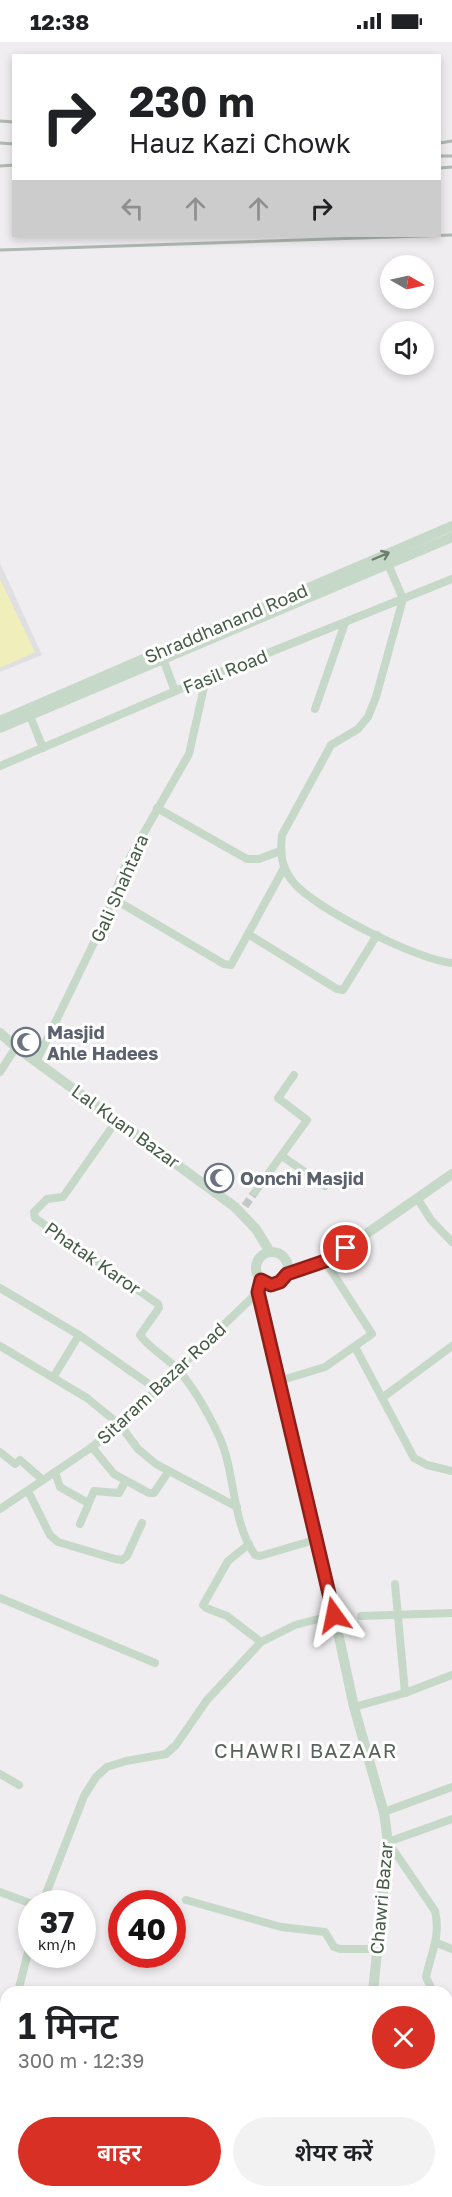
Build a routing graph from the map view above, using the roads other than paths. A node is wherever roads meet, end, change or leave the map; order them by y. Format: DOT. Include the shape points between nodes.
graph roads {
  1 [pos="452,526"];
  2 [pos="452,537"];
  3 [pos="388,564"];
  4 [pos="452,579"];
  5 [pos="403,599"];
  6 [pos="345,623"];
  7 [pos="163,659"];
  8 [pos="206,678"];
  9 [pos="176,691"];
  10 [pos="315,709"];
  11 [pos="30,716"];
  12 [pos="0,721"];
  13 [pos="0,728"];
  14 [pos="43,748"];
  15 [pos="0,766"];
  16 [pos="157,808"];
  17 [pos="280,851"];
  18 [pos="284,868"];
  19 [pos="114,899"];
  20 [pos="248,934"];
  21 [pos="377,935"];
  22 [pos="452,963"];
  23 [pos="0,1033"];
  24 [pos="16,1047"];
  25 [pos="36,1062"];
  26 [pos="0,1072"];
  27 [pos="294,1075"];
  28 [pos="117,1120"];
  29 [pos="282,1156"];
  30 [pos="452,1174"];
  31 [pos="325,1186"];
  32 [pos="255,1192"];
  33 [pos="417,1198"];
  34 [pos="452,1242"];
  35 [pos="270,1252"];
  36 [pos="325,1261"];
  37 [pos="287,1274"];
  38 [pos="261,1280"];
  39 [pos="0,1288"];
  40 [pos="258,1292"];
  41 [pos="79,1335"];
  42 [pos="0,1346"];
  43 [pos="452,1346"];
  44 [pos="355,1347"];
  45 [pos="178,1370"];
  46 [pos="54,1376"];
  47 [pos="279,1381"];
  48 [pos="156,1389"];
  49 [pos="382,1398"];
  50 [pos="120,1425"];
  51 [pos="92,1447"];
  52 [pos="0,1452"];
  53 [pos="452,1471"];
  54 [pos="55,1472"];
  55 [pos="168,1472"];
  56 [pos="43,1480"];
  57 [pos="124,1482"];
  58 [pos="28,1491"];
  59 [pos="88,1503"];
  60 [pos="237,1507"];
  61 [pos="0,1509"];
  62 [pos="142,1523"];
  63 [pos="80,1524"];
  64 [pos="318,1539"];
  65 [pos="249,1544"];
  66 [pos="395,1584"];
  67 [pos="0,1598"];
  68 [pos="452,1613"];
  69 [pos="398,1614"];
  70 [pos="334,1615"];
  71 [pos="361,1616"];
  72 [pos="261,1642"];
  73 [pos="155,1662"];
  74 [pos="452,1676"];
  75 [pos="405,1693"];
  76 [pos="354,1707"];
  77 [pos="0,1774"];
  78 [pos="19,1785"];
  79 [pos="452,1786"];
  80 [pos="384,1812"];
  81 [pos="452,1819"];
  82 [pos="388,1842"];
  83 [pos="47,1890"];
  84 [pos="0,1892"];
  85 [pos="18,1899"];
  86 [pos="186,1900"];
  87 [pos="437,1943"];
  88 [pos="377,1948"];
  89 [pos="452,1949"];
  90 [pos="24,1968"];
  91 [pos="20,1986"];
  92 [pos="374,1986"];
  93 [pos="430,1986"];
  12 -- 1 [label="street, Shraddhanand Road, one-way"];
  2 -- 3 [label="street, Shraddhanand Road"];
  3 -- 5 [label="street"];
  3 -- 7 [label="street, Shraddhanand Road"];
  4 -- 5 [label="street, Fasil Road"];
  5 -- 6 [label="street, Fasil Road"];
  5 -- 17 [label="street" via="368,717 358,729 331,745 282,835"];
  6 -- 8 [label="street, Fasil Road"];
  6 -- 10 [label="street"];
  7 -- 9 [label="street"];
  7 -- 11 [label="street, Shraddhanand Road"];
  8 -- 9 [label="street, Fasil Road"];
  8 -- 16 [label="street, Gali Shahtara" via="189,754"];
  9 -- 14 [label="street, Fasil Road"];
  11 -- 13 [label="street, Shraddhanand Road"];
  11 -- 14 [label="street"];
  14 -- 15 [label="street, Fasil Road"];
  16 -- 17 [label="street" via="247,859"];
  16 -- 19 [label="street, Gali Shahtara" via="125,866"];
  17 -- 18 [label="street"];
  18 -- 20 [label="street"];
  18 -- 21 [label="street" via="294,884 332,911"];
  19 -- 20 [label="street" via="224,964 231,965 235,960"];
  19 -- 25 [label="street, Gali Shahtara"];
  20 -- 21 [label="street" via="343,990"];
  21 -- 22 [label="street" via="412,954"];
  23 -- 24 [label="street, Lal Kuan Bazar"];
  24 -- 25 [label="street, Lal Kuan Bazar"];
  24 -- 26 [label="street"];
  25 -- 28 [label="street, Lal Kuan Bazar"];
  27 -- 29 [label="street" via="278,1098 307,1120"];
  28 -- 35 [label="street, Lal Kuan Bazar" via="242,1209"];
  28 -- 45 [label="street, Phatak Karor" via="63,1197 44,1201 34,1215 158,1304 140,1335"];
  29 -- 31 [label="street"];
  29 -- 32 [label="street"];
  30 -- 33 [label="street"];
  33 -- 34 [label="street"];
  33 -- 36 [label="street"];
  35 -- 37 [label="street" via="285,1258"];
  35 -- 38 [label="street" via="257,1262 256,1273"];
  36 -- 37 [label="street"];
  36 -- 44 [label="street" via="371,1331 370,1337"];
  37 -- 38 [label="street" via="274,1284"];
  38 -- 40 [label="street, Chawri Bazar"];
  39 -- 41 [label="street"];
  40 -- 45 [label="street, Sitaram Bazar Road"];
  40 -- 47 [label="street, Chawri Bazar"];
  41 -- 46 [label="street"];
  41 -- 48 [label="street"];
  42 -- 46 [label="street"];
  43 -- 49 [label="street"];
  44 -- 47 [label="street" via="325,1367"];
  44 -- 49 [label="street"];
  45 -- 48 [label="street, Sitaram Bazar Road"];
  45 -- 60 [label="street" via="219,1437"];
  46 -- 50 [label="street"];
  47 -- 64 [label="street, Chawri Bazar"];
  48 -- 50 [label="street, Sitaram Bazar Road"];
  49 -- 53 [label="street" via="414,1458 427,1466"];
  50 -- 51 [label="street, Sitaram Bazar Road"];
  50 -- 55 [label="street" via="138,1449"];
  51 -- 54 [label="street, Sitaram Bazar Road"];
  51 -- 57 [label="street"];
  52 -- 56 [label="street" via="15,1464 20,1460"];
  54 -- 56 [label="street, Sitaram Bazar Road"];
  54 -- 59 [label="street" via="60,1487"];
  55 -- 57 [label="street" via="154,1493"];
  55 -- 60 [label="street"];
  56 -- 58 [label="street, Sitaram Bazar Road"];
  57 -- 59 [label="street" via="115,1493 97,1489"];
  58 -- 61 [label="street, Sitaram Bazar Road"];
  58 -- 62 [label="street" via="50,1535 58,1542 115,1559 127,1556"];
  59 -- 63 [label="street"];
  60 -- 65 [label="street"];
  64 -- 65 [label="street" via="260,1556 255,1555"];
  64 -- 70 [label="street, Chawri Bazar"];
  65 -- 72 [label="street" via="228,1561 203,1605 227,1616"];
  66 -- 69 [label="street"];
  67 -- 73 [label="street"];
  68 -- 69 [label="street"];
  69 -- 71 [label="street"];
  69 -- 75 [label="street"];
  70 -- 72 [label="street" via="295,1625"];
  70 -- 76 [label="street, Chawri Bazar"];
  72 -- 83 [label="street" via="207,1700 166,1754 107,1767 96,1777 84,1796"];
  74 -- 75 [label="street"];
  75 -- 76 [label="street"];
  76 -- 80 [label="street, Chawri Bazar"];
  77 -- 78 [label="street"];
  79 -- 80 [label="street"];
  80 -- 82 [label="street, Chawri Bazar"];
  81 -- 82 [label="street"];
  82 -- 87 [label="street" via="435,1911"];
  82 -- 88 [label="street, Chawri Bazar"];
  84 -- 85 [label="street"];
  86 -- 88 [label="street" via="252,1920 325,1932 334,1947 340,1949"];
  87 -- 89 [label="street"];
  87 -- 93 [label="street" via="426,1977"];
  88 -- 92 [label="street, Chawri Bazar"];
  90 -- 91 [label="street"];
}
